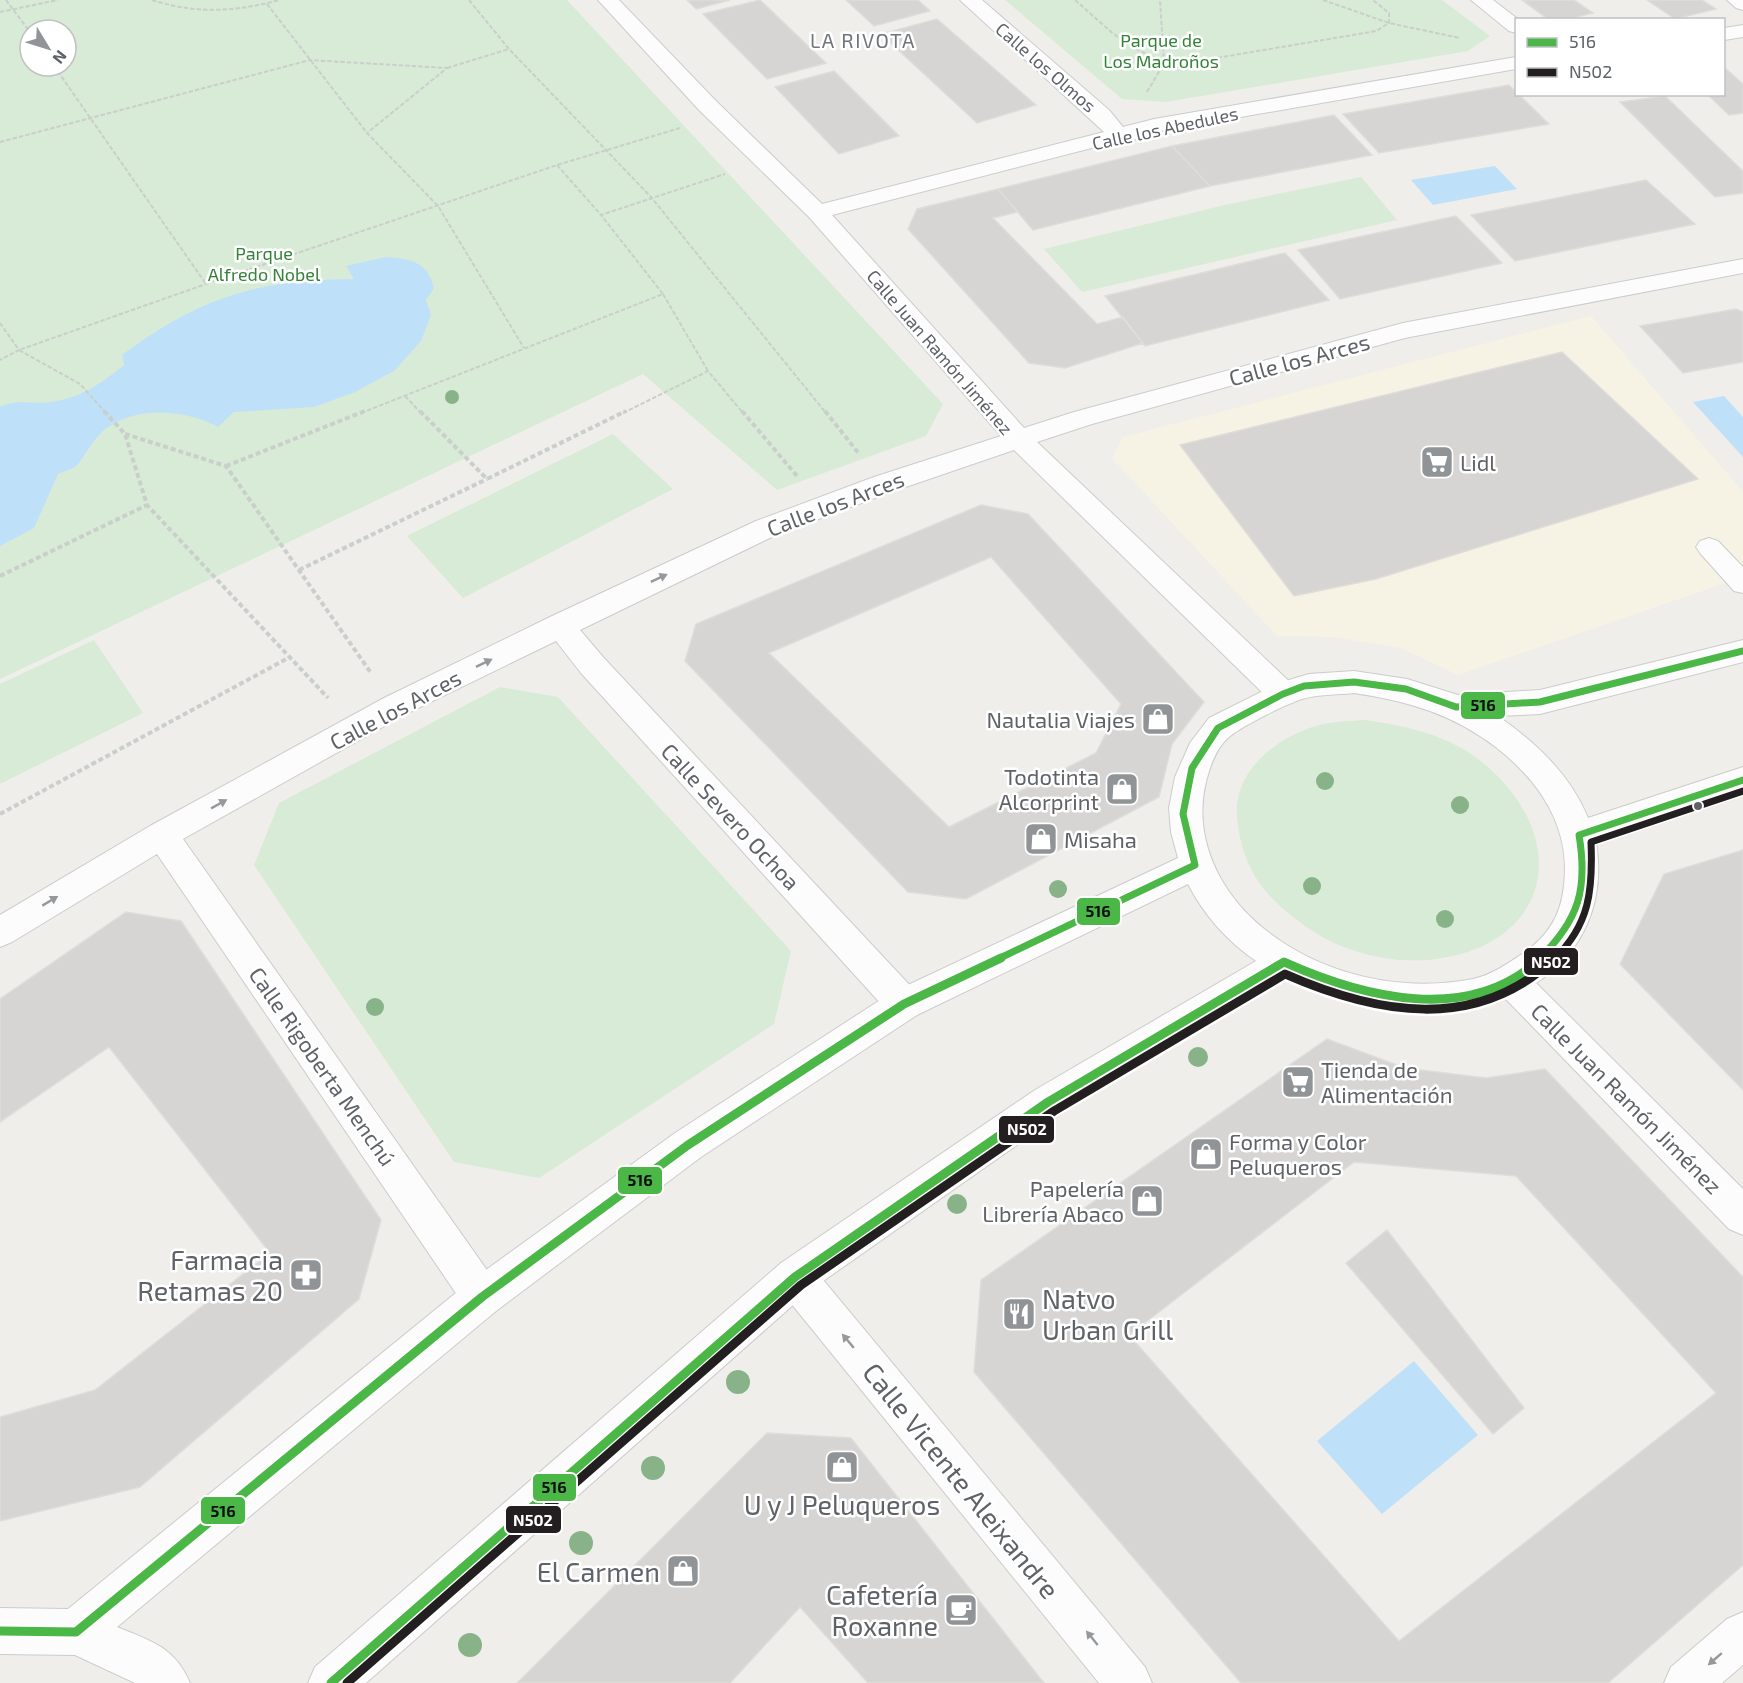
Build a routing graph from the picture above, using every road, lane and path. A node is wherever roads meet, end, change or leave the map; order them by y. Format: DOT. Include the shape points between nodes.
graph roads {
  1 [pos="6,0"];
  2 [pos="58,0"];
  3 [pos="152,0"];
  4 [pos="279,0"];
  5 [pos="469,0"];
  6 [pos="608,0"];
  7 [pos="970,0"];
  8 [pos="1075,0"];
  9 [pos="1160,0"];
  10 [pos="1323,0"];
  11 [pos="1373,0"];
  12 [pos="1481,0"];
  13 [pos="1737,0"];
  14 [pos="267,4"];
  15 [pos="1743,4"];
  16 [pos="14,9"];
  17 [pos="0,12"];
  18 [pos="20,18"];
  19 [pos="1389,23"];
  20 [pos="1515,26"];
  21 [pos="1743,31"];
  22 [pos="1725,34"];
  23 [pos="1470,40"];
  24 [pos="509,49"];
  25 [pos="310,60"];
  26 [pos="1164,63"];
  27 [pos="1515,63"];
  28 [pos="447,68"];
  29 [pos="63,78"];
  30 [pos="92,118"];
  31 [pos="688,126"];
  32 [pos="367,133"];
  33 [pos="1120,137"];
  34 [pos="0,142"];
  35 [pos="607,151"];
  36 [pos="556,165"];
  37 [pos="731,172"];
  38 [pos="651,197"];
  39 [pos="438,206"];
  40 [pos="817,212"];
  41 [pos="601,215"];
  42 [pos="1743,266"];
  43 [pos="206,284"];
  44 [pos="663,294"];
  45 [pos="0,323"];
  46 [pos="524,349"];
  47 [pos="19,350"];
  48 [pos="0,360"];
  49 [pos="708,371"];
  50 [pos="405,396"];
  51 [pos="125,434"];
  52 [pos="1018,439"];
  53 [pos="866,463"];
  54 [pos="226,466"];
  55 [pos="797,477"];
  56 [pos="487,479"];
  57 [pos="147,505"];
  58 [pos="1709,546"];
  59 [pos="299,570"];
  60 [pos="0,576"];
  61 [pos="1743,584"];
  62 [pos="560,625"];
  63 [pos="1743,651"];
  64 [pos="290,657"];
  65 [pos="1283,694"];
  66 [pos="395,706"];
  67 [pos="1456,707"];
  68 [pos="1743,780"];
  69 [pos="0,814"];
  70 [pos="162,835"];
  71 [pos="1579,835"];
  72 [pos="1195,865"];
  73 [pos="0,932"];
  74 [pos="1284,962"];
  75 [pos="1511,981"];
  76 [pos="904,1004"];
  77 [pos="1743,1216"];
  78 [pos="795,1277"];
  79 [pos="482,1297"];
  80 [pos="0,1632"];
  81 [pos="76,1632"];
  82 [pos="1743,1635"];
  83 [pos="167,1683"];
  84 [pos="331,1683"];
  85 [pos="1129,1683"];
  86 [pos="1687,1683"];
  1 -- 16 [label="path"];
  2 -- 16 [label="path"];
  3 -- 14 [label="path" via="198,10"];
  4 -- 14 [label="path"];
  5 -- 24 [label="path"];
  6 -- 40 [label="street, Calle Juan Ramón Jiménez" via="707,105"];
  7 -- 33 [label="street, Calle los Olmos" via="1101,115"];
  8 -- 26 [label="path" via="1141,56"];
  9 -- 26 [label="path"];
  10 -- 19 [label="path"];
  11 -- 19 [label="path" via="1389,13"];
  12 -- 20 [label="street"];
  13 -- 15 [label="street"];
  14 -- 25 [label="path"];
  16 -- 17 [label="path"];
  16 -- 18 [label="path"];
  19 -- 23 [label="path"];
  19 -- 26 [label="path" via="1376,31 1187,63"];
  21 -- 22 [label="street"];
  24 -- 28 [label="path"];
  24 -- 35 [label="path"];
  25 -- 28 [label="path"];
  25 -- 30 [label="path"];
  25 -- 32 [label="path"];
  27 -- 33 [label="street, Calle los Abedules" via="1154,126"];
  28 -- 32 [label="path"];
  29 -- 30 [label="path"];
  30 -- 34 [label="path"];
  30 -- 43 [label="path"];
  31 -- 35 [label="path"];
  32 -- 39 [label="path"];
  33 -- 40 [label="street, Calle los Abedules"];
  35 -- 36 [label="path"];
  35 -- 38 [label="path"];
  36 -- 39 [label="path"];
  36 -- 41 [label="path"];
  37 -- 38 [label="path"];
  38 -- 41 [label="path"];
  38 -- 53 [label="path"];
  39 -- 43 [label="path"];
  39 -- 46 [label="path"];
  40 -- 52 [label="street, Calle Juan Ramón Jiménez"];
  41 -- 44 [label="path"];
  42 -- 52 [label="street, Calle los Arces" via="1402,331"];
  43 -- 47 [label="path"];
  44 -- 46 [label="path"];
  44 -- 49 [label="path"];
  45 -- 47 [label="path"];
  46 -- 50 [label="path"];
  47 -- 48 [label="path"];
  47 -- 51 [label="path" via="80,384"];
  49 -- 55 [label="path"];
  49 -- 56 [label="path"];
  50 -- 54 [label="path"];
  50 -- 56 [label="path"];
  51 -- 54 [label="path"];
  51 -- 57 [label="path"];
  62 -- 52 [label="street, Calle los Arces, one-way" via="766,528"];
  52 -- 65 [label="street, Calle Juan Ramón Jiménez"];
  54 -- 59 [label="path"];
  56 -- 59 [label="path"];
  57 -- 60 [label="path"];
  57 -- 64 [label="path"];
  58 -- 61 [label="lane"];
  59 -- 66 [label="path"];
  66 -- 62 [label="street, Calle los Arces, one-way"];
  62 -- 76 [label="street, Calle Severo Ochoa" via="592,665"];
  63 -- 67 [label="street" via="1540,702"];
  64 -- 66 [label="path" via="329,699"];
  64 -- 69 [label="path"];
  65 -- 67 [label="street" via="1304,686 1354,682 1406,689"];
  65 -- 72 [label="street" via="1218,728 1192,768 1183,814"];
  70 -- 66 [label="street, Calle los Arces, one-way"];
  67 -- 71 [label="street" via="1511,740 1554,784"];
  68 -- 71 [label="street"];
  73 -- 70 [label="street, Calle los Arces, one-way"];
  70 -- 79 [label="street, Calle Rigoberta Menchú"];
  71 -- 75 [label="street" via="1584,878 1575,919 1550,954"];
  72 -- 74 [label="street" via="1222,909 1245,933"];
  72 -- 76 [label="street"];
  74 -- 75 [label="street" via="1340,987 1400,999 1459,998"];
  74 -- 78 [label="street" via="1048,1102"];
  75 -- 77 [label="street, Calle Juan Ramón Jiménez"];
  76 -- 79 [label="street" via="688,1145"];
  78 -- 84 [label="street"];
  85 -- 78 [label="street, Calle Vicente Aleixandre, one-way"];
  79 -- 81 [label="street"];
  80 -- 81 [label="street"];
  81 -- 83 [label="street" via="149,1664"];
  82 -- 86 [label="street, one-way"];
}
